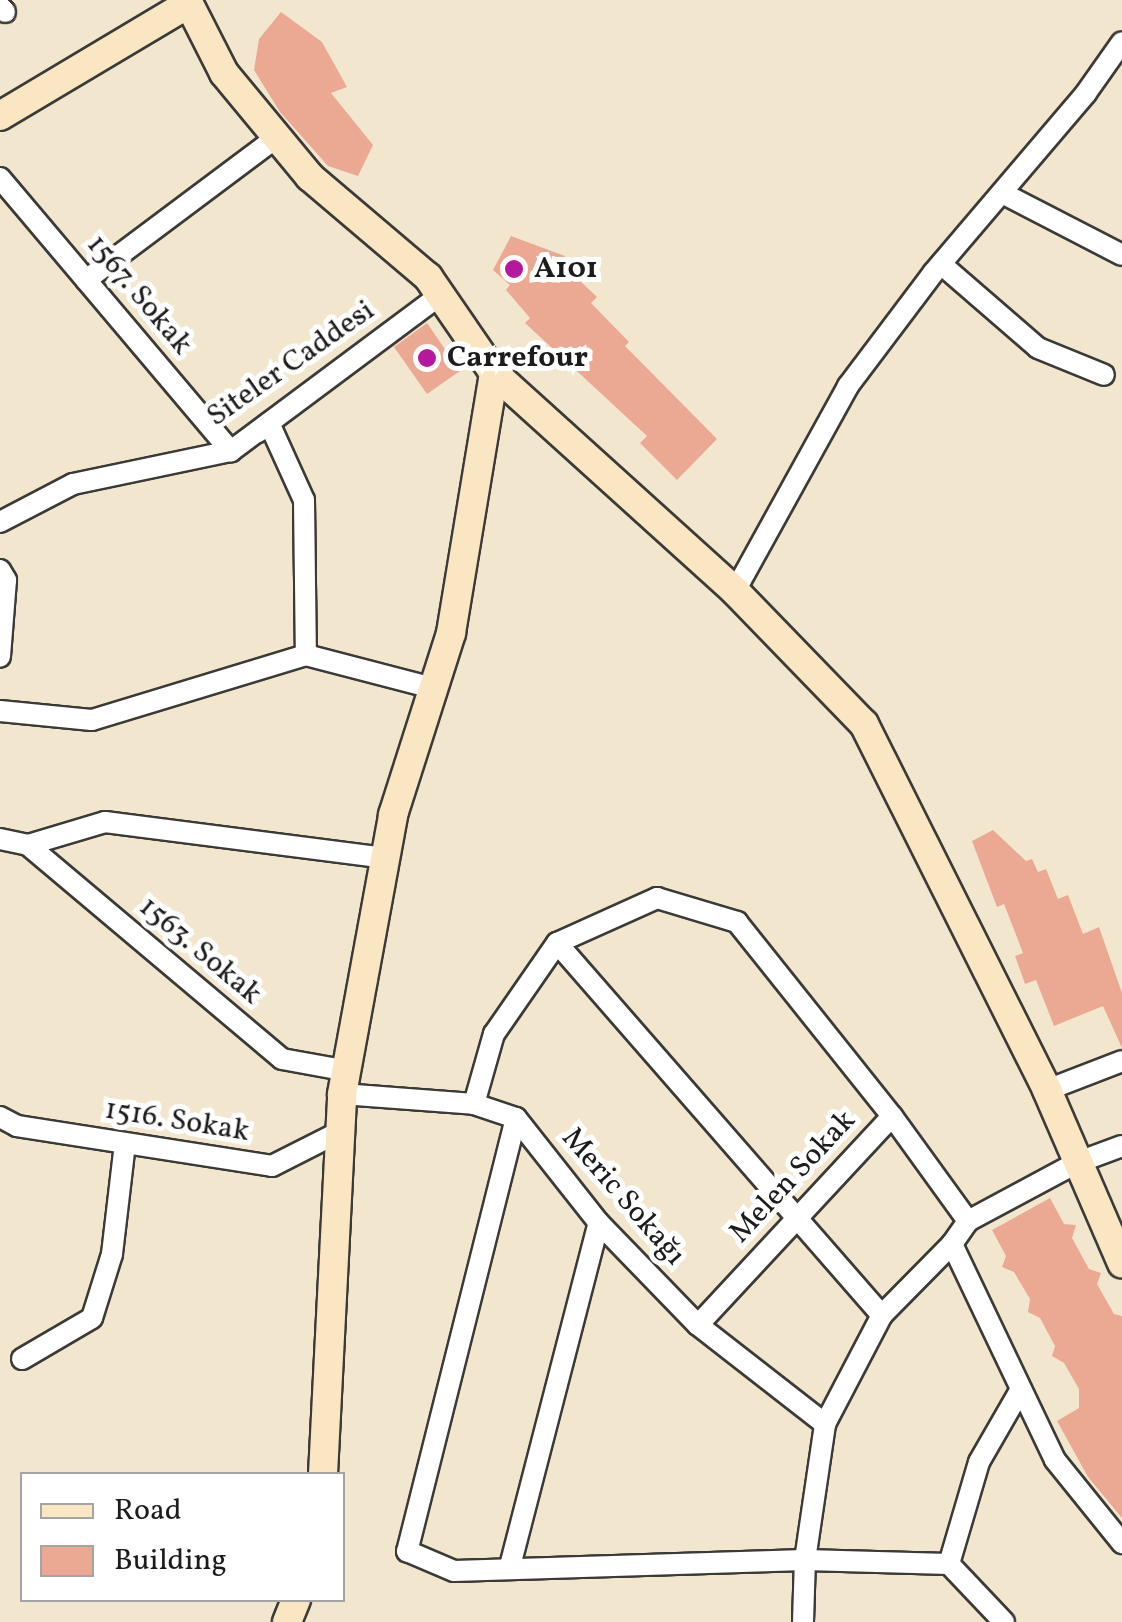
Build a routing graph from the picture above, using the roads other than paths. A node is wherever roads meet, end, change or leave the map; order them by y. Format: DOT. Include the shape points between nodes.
graph roads {
  1 [pos="188,2"];
  2 [pos="1122,42"];
  3 [pos="0,116"];
  4 [pos="277,137"];
  5 [pos="0,178"];
  6 [pos="1002,193"];
  7 [pos="1122,255"];
  8 [pos="941,264"];
  9 [pos="86,280"];
  10 [pos="440,295"];
  11 [pos="494,373"];
  12 [pos="1104,375"];
  13 [pos="232,450"];
  14 [pos="0,522"];
  15 [pos="0,570"];
  16 [pos="735,591"];
  17 [pos="306,656"];
  18 [pos="0,657"];
  19 [pos="433,688"];
  20 [pos="0,711"];
  21 [pos="0,839"];
  22 [pos="28,845"];
  23 [pos="385,858"];
  24 [pos="558,944"];
  25 [pos="1122,1061"];
  26 [pos="346,1083"];
  27 [pos="1047,1090"];
  28 [pos="474,1104"];
  29 [pos="892,1116"];
  30 [pos="0,1117"];
  31 [pos="516,1118"];
  32 [pos="339,1132"];
  33 [pos="126,1144"];
  34 [pos="1122,1146"];
  35 [pos="1076,1162"];
  36 [pos="794,1217"];
  37 [pos="968,1220"];
  38 [pos="598,1223"];
  39 [pos="952,1244"];
  40 [pos="1122,1263"];
  41 [pos="882,1315"];
  42 [pos="92,1318"];
  43 [pos="698,1325"];
  44 [pos="114,1328"];
  45 [pos="22,1360"];
  46 [pos="1021,1389"];
  47 [pos="824,1424"];
  48 [pos="323,1472"];
  49 [pos="1122,1544"];
  50 [pos="805,1560"];
  51 [pos="950,1564"];
  52 [pos="510,1566"];
  53 [pos="804,1622"];
  54 [pos="1004,1622"];
  1 -- 3 [label="street"];
  1 -- 4 [label="street" via="224,73"];
  2 -- 6 [label="street"];
  4 -- 9 [label="street"];
  4 -- 10 [label="street" via="310,177 428,277"];
  5 -- 9 [label="street, 1567. Sokak"];
  6 -- 7 [label="street"];
  6 -- 8 [label="street"];
  8 -- 12 [label="street" via="1038,348"];
  8 -- 16 [label="street" via="848,386"];
  9 -- 13 [label="street, 1567. Sokak"];
  10 -- 11 [label="street"];
  10 -- 13 [label="street, Siteler Caddesi"];
  11 -- 16 [label="street"];
  11 -- 19 [label="street" via="450,632"];
  13 -- 14 [label="street, Siteler Caddesi" via="72,484"];
  13 -- 17 [label="street" via="270,424 304,500"];
  15 -- 18 [label="street" via="6,580"];
  16 -- 27 [label="street" via="864,724"];
  17 -- 19 [label="street"];
  17 -- 20 [label="street" via="92,720"];
  19 -- 23 [label="street"];
  21 -- 22 [label="street"];
  22 -- 23 [label="street" via="105,822"];
  22 -- 26 [label="street, 1563. Sokak" via="282,1060"];
  23 -- 26 [label="street"];
  24 -- 28 [label="street" via="494,1034"];
  24 -- 29 [label="street" via="657,898 737,922"];
  24 -- 36 [label="street"];
  25 -- 27 [label="street"];
  26 -- 28 [label="street"];
  26 -- 32 [label="street"];
  27 -- 35 [label="street"];
  28 -- 31 [label="street"];
  29 -- 36 [label="street, Melen Sokak"];
  29 -- 37 [label="street"];
  30 -- 33 [label="street, 1516. Sokak" via="17,1126"];
  31 -- 38 [label="street, Meric Sokağı"];
  31 -- 52 [label="street" via="407,1551 454,1571"];
  32 -- 33 [label="street, 1516. Sokak" via="272,1166"];
  32 -- 48 [label="street"];
  33 -- 42 [label="street" via="112,1254"];
  34 -- 35 [label="street"];
  35 -- 37 [label="street"];
  35 -- 40 [label="street"];
  36 -- 41 [label="street"];
  36 -- 43 [label="street, Melen Sokak"];
  37 -- 39 [label="street"];
  38 -- 43 [label="street, Meric Sokağı"];
  38 -- 52 [label="street"];
  39 -- 41 [label="street"];
  39 -- 46 [label="street"];
  41 -- 47 [label="street"];
  42 -- 44 [label="street"];
  42 -- 45 [label="street"];
  43 -- 47 [label="street, Meric Sokağı"];
  46 -- 49 [label="street" via="1055,1460"];
  46 -- 51 [label="street" via="979,1462"];
  47 -- 50 [label="street"];
  50 -- 51 [label="street"];
  50 -- 52 [label="street"];
  50 -- 53 [label="street"];
  51 -- 54 [label="street"];
}
